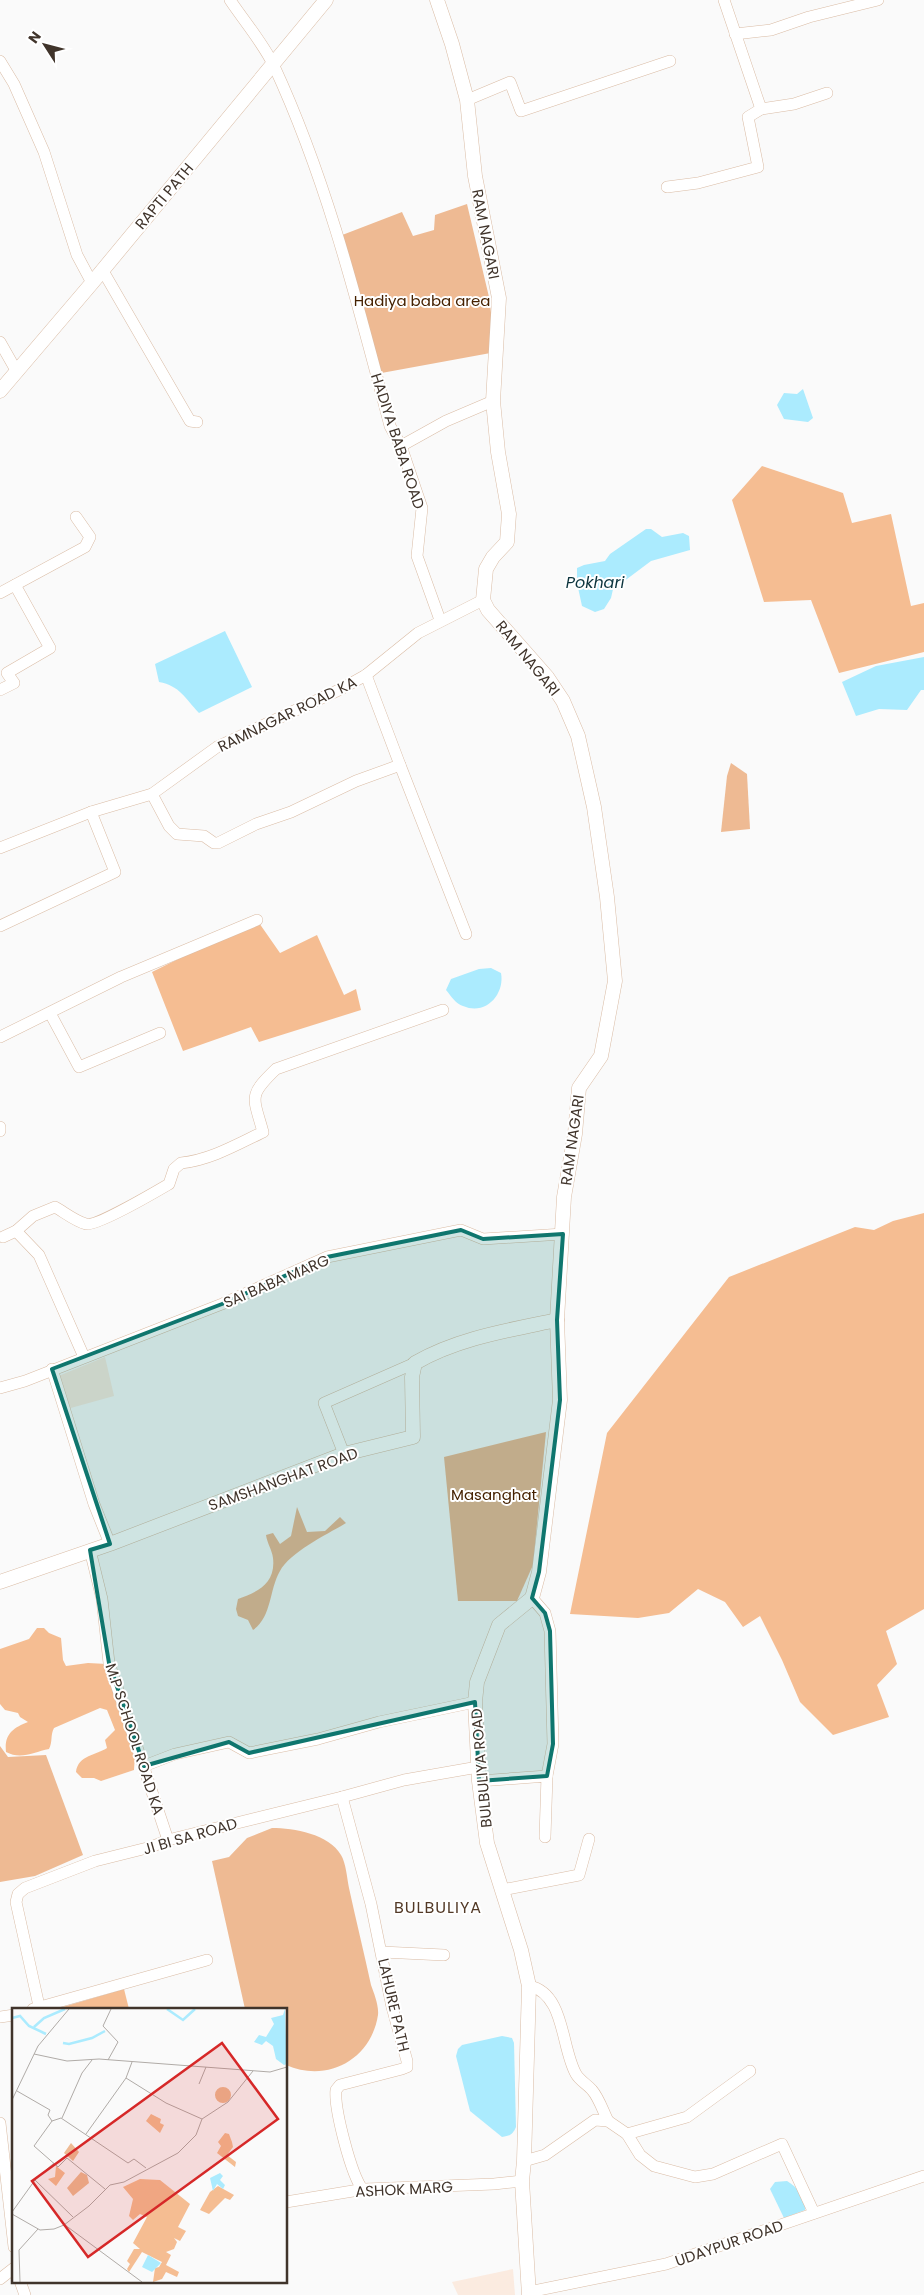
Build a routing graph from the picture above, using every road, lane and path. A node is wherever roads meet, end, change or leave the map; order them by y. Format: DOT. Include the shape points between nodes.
graph roads {
  1 [pos="230,0"];
  2 [pos="326,0"];
  3 [pos="436,0"];
  4 [pos="724,0"];
  5 [pos="878,0"];
  6 [pos="735,34"];
  7 [pos="0,61"];
  8 [pos="670,61"];
  9 [pos="273,65"];
  10 [pos="827,93"];
  11 [pos="467,100"];
  12 [pos="761,109"];
  13 [pos="668,186"];
  14 [pos="103,270"];
  15 [pos="92,283"];
  16 [pos="0,342"];
  17 [pos="16,372"];
  18 [pos="0,391"];
  19 [pos="493,401"];
  20 [pos="197,422"];
  21 [pos="401,446"];
  22 [pos="76,516"];
  23 [pos="15,585"];
  24 [pos="0,593"];
  25 [pos="483,600"];
  26 [pos="440,620"];
  27 [pos="366,675"];
  28 [pos="0,690"];
  29 [pos="400,765"];
  30 [pos="152,794"];
  31 [pos="92,812"];
  32 [pos="0,848"];
  33 [pos="257,920"];
  34 [pos="0,926"];
  35 [pos="466,934"];
  36 [pos="443,1010"];
  37 [pos="50,1013"];
  38 [pos="160,1032"];
  39 [pos="0,1037"];
  40 [pos="0,1127"];
  41 [pos="0,1131"];
  42 [pos="16,1231"];
  43 [pos="564,1234"];
  44 [pos="1,1236"];
  45 [pos="558,1320"];
  46 [pos="84,1357"];
  47 [pos="415,1363"];
  48 [pos="52,1369"];
  49 [pos="0,1388"];
  50 [pos="344,1454"];
  51 [pos="110,1544"];
  52 [pos="90,1550"];
  53 [pos="0,1582"];
  54 [pos="532,1598"];
  55 [pos="475,1702"];
  56 [pos="144,1766"];
  57 [pos="478,1767"];
  58 [pos="547,1776"];
  59 [pos="478,1781"];
  60 [pos="342,1797"];
  61 [pos="545,1837"];
  62 [pos="589,1839"];
  63 [pos="168,1840"];
  64 [pos="502,1890"];
  65 [pos="382,1952"];
  66 [pos="444,1955"];
  67 [pos="207,1960"];
  68 [pos="529,1986"];
  69 [pos="36,2007"];
  70 [pos="750,2071"];
  71 [pos="608,2121"];
  72 [pos="0,2124"];
  73 [pos="627,2134"];
  74 [pos="524,2161"];
  75 [pos="924,2176"];
  76 [pos="522,2181"];
  77 [pos="362,2190"];
  78 [pos="288,2202"];
  79 [pos="814,2213"];
  80 [pos="12,2229"];
  81 [pos="12,2270"];
  82 [pos="0,2280"];
  83 [pos="20,2282"];
  84 [pos="529,2294"];
  85 [pos="25,2295"];
  1 -- 9 [label="street, HADIYA BABA ROAD"];
  2 -- 9 [label="main road, RAPTI PATH"];
  3 -- 11 [label="main road, RAM NAGARI"];
  4 -- 6 [label="street"];
  5 -- 6 [label="street" via="808,17 771,30"];
  6 -- 12 [label="street"];
  7 -- 15 [label="street" via="14,84 44,152 77,256"];
  8 -- 11 [label="street" via="522,111 510,82"];
  9 -- 14 [label="main road, RAPTI PATH"];
  9 -- 21 [label="street, HADIYA BABA ROAD" via="311,159 355,294 390,426"];
  10 -- 12 [label="street" via="794,104"];
  11 -- 19 [label="main road, RAM NAGARI" via="475,176 499,298"];
  12 -- 13 [label="street" via="748,117 758,167 698,183"];
  14 -- 15 [label="main road, RAPTI PATH"];
  14 -- 20 [label="street" via="190,421"];
  15 -- 17 [label="main road, RAPTI PATH"];
  16 -- 17 [label="street"];
  17 -- 18 [label="main road, RAPTI PATH"];
  19 -- 21 [label="street" via="446,421"];
  19 -- 25 [label="main road, RAM NAGARI" via="509,514 507,542 486,569"];
  21 -- 26 [label="street, HADIYA BABA ROAD" via="422,508 417,556"];
  22 -- 23 [label="street" via="90,537 85,546"];
  23 -- 24 [label="street"];
  23 -- 28 [label="street" via="50,648 7,673 14,683"];
  25 -- 26 [label="street, RAMNAGAR ROAD KA"];
  25 -- 43 [label="main road, RAM NAGARI" via="488,610 547,677 563,701 578,736 594,808 607,897 615,981 600,1056 579,1088 576,1134 564,1197"];
  26 -- 27 [label="street, RAMNAGAR ROAD KA" via="418,633"];
  27 -- 29 [label="street"];
  27 -- 30 [label="street, RAMNAGAR ROAD KA" via="217,748"];
  29 -- 30 [label="street" via="356,781 218,843 204,836 177,834"];
  29 -- 35 [label="street"];
  30 -- 31 [label="street, RAMNAGAR ROAD KA"];
  31 -- 32 [label="street, RAMNAGAR ROAD KA"];
  31 -- 34 [label="street" via="115,872"];
  33 -- 37 [label="street" via="120,977"];
  36 -- 42 [label="street" via="276,1069 257,1087 254,1101 263,1132 218,1154 181,1163 174,1170 169,1184 129,1206 93,1224 86,1224 55,1207 33,1216"];
  37 -- 38 [label="street" via="79,1067"];
  37 -- 39 [label="street"];
  40 -- 41 [label="street"];
  42 -- 44 [label="street"];
  42 -- 46 [label="street" via="39,1255"];
  43 -- 45 [label="main road, RAM NAGARI"];
  43 -- 46 [label="street, SAI BABA MARG" via="483,1239 461,1230 327,1257 222,1304"];
  45 -- 47 [label="main road" via="444,1349"];
  45 -- 54 [label="main road" via="560,1400 539,1572"];
  46 -- 48 [label="street, SAI BABA MARG"];
  47 -- 50 [label="main road, SAMSHANGHAT ROAD" via="412,1377 413,1437"];
  47 -- 50 [label="street" via="324,1403"];
  48 -- 49 [label="street, SAI BABA MARG"];
  48 -- 51 [label="street" via="94,1504"];
  50 -- 51 [label="main road, SAMSHANGHAT ROAD"];
  51 -- 52 [label="main road, SAMSHANGHAT ROAD"];
  52 -- 53 [label="main road, SAMSHANGHAT ROAD"];
  52 -- 56 [label="street, M.P SCHOOL ROAD KA" via="102,1599 109,1663"];
  54 -- 55 [label="main road, BULBULIYA ROAD" via="499,1625 477,1682"];
  54 -- 58 [label="street" via="545,1613 550,1631 553,1744"];
  55 -- 56 [label="street" via="249,1752 228,1742 175,1754"];
  55 -- 57 [label="main road, BULBULIYA ROAD"];
  56 -- 63 [label="street, M.P SCHOOL ROAD KA"];
  57 -- 59 [label="main road, BULBULIYA ROAD"];
  57 -- 60 [label="street, JI BI SA ROAD" via="404,1780"];
  58 -- 59 [label="street"];
  58 -- 61 [label="street"];
  59 -- 64 [label="main road, BULBULIYA ROAD" via="487,1843"];
  60 -- 63 [label="street, JI BI SA ROAD"];
  60 -- 65 [label="street, LAHURE PATH"];
  62 -- 64 [label="street" via="578,1875"];
  63 -- 69 [label="street, JI BI SA ROAD" via="95,1861 25,1888 18,1894 16,1902"];
  64 -- 68 [label="main road, BULBULIYA ROAD"];
  65 -- 66 [label="street"];
  65 -- 77 [label="street, LAHURE PATH" via="407,2067 340,2086 335,2095 356,2182"];
  67 -- 69 [label="street"];
  68 -- 71 [label="street" via="539,1988 549,1997 575,2073 593,2091"];
  68 -- 74 [label="main road, BULBULIYA ROAD"];
  70 -- 73 [label="street" via="687,2117"];
  71 -- 73 [label="street"];
  71 -- 74 [label="street" via="595,2120 545,2155"];
  72 -- 80 [label="street"];
  73 -- 79 [label="street" via="640,2155 654,2166 695,2177 713,2174 782,2144"];
  74 -- 76 [label="main road, BULBULIYA ROAD"];
  75 -- 79 [label="street, UDAYPUR ROAD"];
  76 -- 77 [label="street, ASHOK MARG"];
  76 -- 84 [label="main road, BULBULIYA ROAD"];
  77 -- 78 [label="street, ASHOK MARG"];
  79 -- 84 [label="street, UDAYPUR ROAD" via="666,2264"];
  81 -- 82 [label="street"];
  83 -- 85 [label="street"];
}
